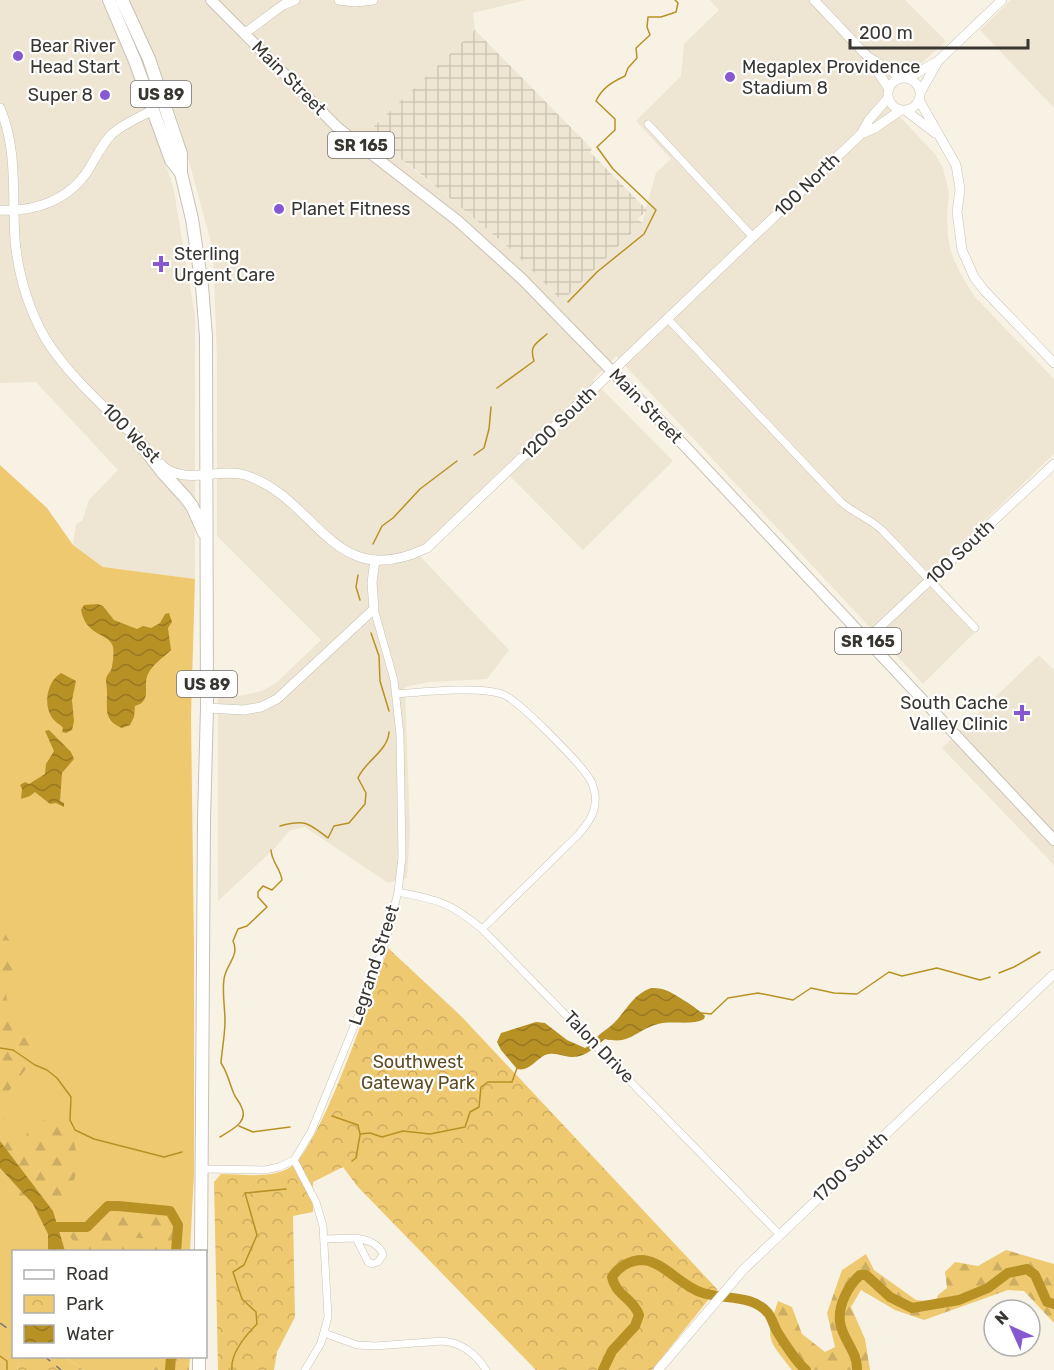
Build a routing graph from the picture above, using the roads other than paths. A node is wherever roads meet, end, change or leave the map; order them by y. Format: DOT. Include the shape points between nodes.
graph roads {
  1 [pos="109,0"];
  2 [pos="122,0"];
  3 [pos="211,0"];
  4 [pos="295,0"];
  5 [pos="339,0"];
  6 [pos="373,0"];
  7 [pos="813,0"];
  8 [pos="1002,0"];
  9 [pos="245,33"];
  10 [pos="868,57"];
  11 [pos="938,61"];
  12 [pos="905,78"];
  13 [pos="889,93"];
  14 [pos="919,97"];
  15 [pos="0,108"];
  16 [pos="153,110"];
  17 [pos="903,110"];
  18 [pos="648,124"];
  19 [pos="861,134"];
  20 [pos="937,134"];
  21 [pos="181,173"];
  22 [pos="0,210"];
  23 [pos="14,210"];
  24 [pos="753,237"];
  25 [pos="668,319"];
  26 [pos="1054,363"];
  27 [pos="613,371"];
  28 [pos="135,437"];
  29 [pos="1054,464"];
  30 [pos="206,474"];
  31 [pos="443,535"];
  32 [pos="206,539"];
  33 [pos="375,560"];
  34 [pos="930,580"];
  35 [pos="374,609"];
  36 [pos="975,628"];
  37 [pos="867,639"];
  38 [pos="396,694"];
  39 [pos="207,708"];
  40 [pos="1054,840"];
  41 [pos="398,892"];
  42 [pos="482,929"];
  43 [pos="1054,974"];
  44 [pos="294,1160"];
  45 [pos="203,1169"];
  46 [pos="780,1234"];
  47 [pos="356,1238"];
  48 [pos="324,1239"];
  49 [pos="374,1244"];
  50 [pos="201,1250"];
  51 [pos="362,1254"];
  52 [pos="324,1333"];
  53 [pos="305,1370"];
  54 [pos="486,1370"];
  55 [pos="658,1370"];
  1 -- 16 [label="highway, US 89"];
  2 -- 21 [label="highway, US 89" via="165,105 181,153"];
  3 -- 9 [label="main road, Main Street / SR 165"];
  4 -- 9 [label="street"];
  5 -- 6 [label="street"];
  7 -- 10 [label="street"];
  8 -- 11 [label="street"];
  9 -- 27 [label="main road, Main Street / SR 165" via="338,128 458,221"];
  10 -- 12 [label="street"];
  10 -- 13 [label="street"];
  11 -- 12 [label="street"];
  11 -- 14 [label="street"];
  12 -- 13 [label="street" via="896,80"];
  12 -- 14 [label="street" via="918,86"];
  13 -- 17 [label="street" via="895,107"];
  13 -- 19 [label="street, 100 North"];
  14 -- 17 [label="street" via="911,109"];
  14 -- 20 [label="street"];
  15 -- 23 [label="street, 100 West" via="11,148"];
  16 -- 21 [label="highway, US 89" via="171,160"];
  16 -- 23 [label="street" via="112,135 78,184 64,196 39,207"];
  17 -- 19 [label="street, 100 North"];
  17 -- 20 [label="street"];
  18 -- 24 [label="street"];
  19 -- 24 [label="street, 100 North"];
  20 -- 26 [label="street" via="956,165 962,250 974,277"];
  21 -- 30 [label="highway, US 89" via="202,286"];
  22 -- 23 [label="street"];
  23 -- 28 [label="street, 100 West" via="19,265 31,308 45,336 62,360"];
  24 -- 25 [label="street, 1200 South"];
  25 -- 27 [label="street, 1200 South"];
  25 -- 34 [label="street" via="840,501 873,522"];
  27 -- 31 [label="street, 1200 South"];
  27 -- 37 [label="main road, Main Street / SR 165"];
  28 -- 30 [label="street, 100 West" via="174,474"];
  28 -- 32 [label="highway" via="192,506"];
  29 -- 34 [label="street, 100 South"];
  30 -- 32 [label="highway, US 89"];
  30 -- 33 [label="street, 100 West" via="242,474 258,480 289,501 327,539 355,555"];
  31 -- 33 [label="street, 100 West" via="408,557"];
  32 -- 39 [label="highway, US 89"];
  33 -- 35 [label="street, Legrand Street"];
  34 -- 36 [label="street"];
  34 -- 37 [label="street, 100 South"];
  35 -- 38 [label="street, Legrand Street"];
  35 -- 39 [label="street" via="278,699 244,710"];
  37 -- 40 [label="main road, Main Street / SR 165"];
  38 -- 41 [label="street, Legrand Street" via="402,857"];
  38 -- 42 [label="street" via="487,690 504,694 523,708 576,763 595,793 591,819"];
  39 -- 45 [label="highway, US 89"];
  41 -- 42 [label="street, Talon Drive" via="448,904"];
  41 -- 44 [label="street, Legrand Street" via="361,1010 311,1132"];
  42 -- 46 [label="street, Talon Drive"];
  43 -- 46 [label="street, 1700 South"];
  44 -- 45 [label="street" via="265,1170"];
  44 -- 48 [label="street" via="320,1212"];
  45 -- 50 [label="highway, US 89"];
  46 -- 55 [label="street, 1700 South" via="743,1270"];
  47 -- 48 [label="street"];
  47 -- 49 [label="street"];
  47 -- 51 [label="street"];
  48 -- 52 [label="street" via="328,1317"];
  49 -- 51 [label="street"];
  49 -- 51 [label="street" via="381,1250 378,1262 368,1263"];
  52 -- 53 [label="street"];
  52 -- 54 [label="street" via="357,1345 454,1342 465,1347"];
}
